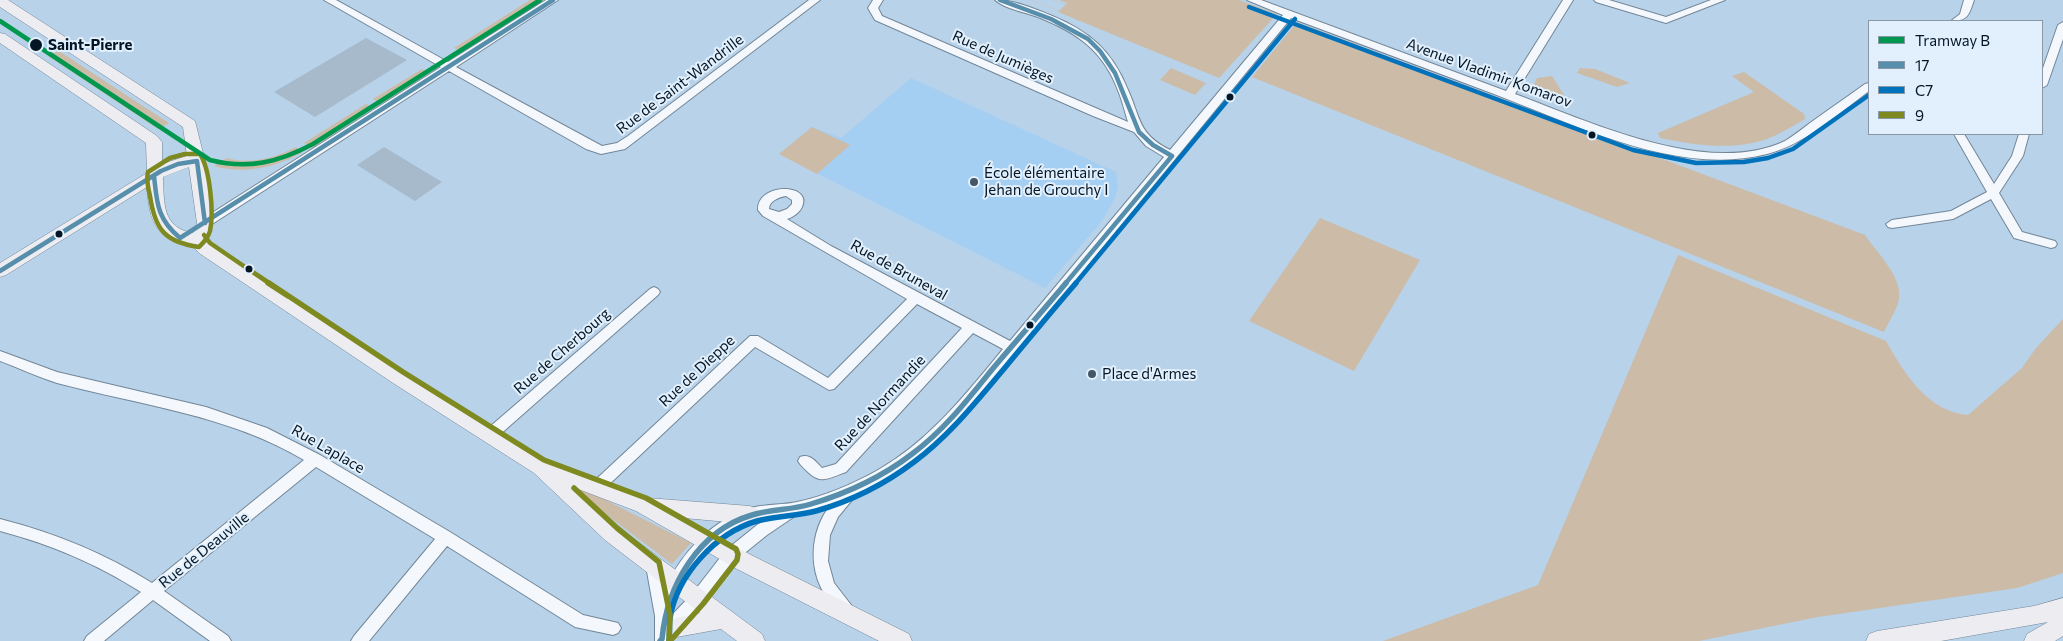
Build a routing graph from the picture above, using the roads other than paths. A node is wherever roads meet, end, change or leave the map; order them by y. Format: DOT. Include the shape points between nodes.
graph roads {
  1 [pos="329,0"];
  2 [pos="553,0"];
  3 [pos="816,0"];
  4 [pos="878,0"];
  5 [pos="1000,0"];
  6 [pos="1252,0"];
  7 [pos="1568,0"];
  8 [pos="1599,0"];
  9 [pos="1720,0"];
  10 [pos="1969,0"];
  11 [pos="0,1"];
  12 [pos="1289,14"];
  13 [pos="1958,20"];
  14 [pos="2063,25"];
  15 [pos="0,37"];
  16 [pos="449,67"];
  17 [pos="2043,82"];
  18 [pos="1868,87"];
  19 [pos="1509,96"];
  20 [pos="1138,130"];
  21 [pos="1960,135"];
  22 [pos="2024,135"];
  23 [pos="1172,156"];
  24 [pos="196,161"];
  25 [pos="154,176"];
  26 [pos="1994,193"];
  27 [pos="773,216"];
  28 [pos="205,223"];
  29 [pos="1892,224"];
  30 [pos="180,238"];
  31 [pos="198,240"];
  32 [pos="2051,244"];
  33 [pos="0,271"];
  34 [pos="654,292"];
  35 [pos="916,298"];
  36 [pos="971,327"];
  37 [pos="1012,348"];
  38 [pos="0,356"];
  39 [pos="491,434"];
  40 [pos="315,459"];
  41 [pos="805,461"];
  42 [pos="541,467"];
  43 [pos="858,487"];
  44 [pos="596,488"];
  45 [pos="643,505"];
  46 [pos="798,508"];
  47 [pos="750,515"];
  48 [pos="0,525"];
  49 [pos="445,537"];
  50 [pos="708,542"];
  51 [pos="731,554"];
  52 [pos="653,566"];
  53 [pos="675,582"];
  54 [pos="152,592"];
  55 [pos="697,599"];
  56 [pos="2063,608"];
  57 [pos="851,616"];
  58 [pos="724,618"];
  59 [pos="2063,625"];
  60 [pos="613,628"];
  61 [pos="664,631"];
  62 [pos="92,641"];
  63 [pos="223,641"];
  64 [pos="359,641"];
  65 [pos="754,641"];
  66 [pos="901,641"];
  67 [pos="1877,641"];
  68 [pos="2035,641"];
  1 -- 16 [label="street, Rue de Saint-Wandrille"];
  2 -- 16 [label="street"];
  3 -- 16 [label="street, Rue de Saint-Wandrille" via="647,129 612,149 590,146"];
  4 -- 20 [label="street, Rue de Jumièges" via="872,8 878,18"];
  5 -- 20 [label="street" via="1070,29 1095,45 1111,66"];
  6 -- 12 [label="street, Avenue Vladimir Komarov"];
  7 -- 19 [label="street"];
  8 -- 9 [label="street" via="1666,20"];
  10 -- 13 [label="street" via="1964,16"];
  11 -- 24 [label="street" via="190,125"];
  12 -- 19 [label="street, Avenue Vladimir Komarov"];
  12 -- 23 [label="street"];
  14 -- 17 [label="street"];
  15 -- 25 [label="street" via="149,137 154,142"];
  16 -- 28 [label="street"];
  18 -- 19 [label="street, Avenue Vladimir Komarov" via="1788,142 1766,151 1720,156 1697,156 1636,143"];
  20 -- 23 [label="street" via="1152,146"];
  21 -- 26 [label="street"];
  22 -- 26 [label="street" via="2017,156"];
  23 -- 37 [label="street"];
  24 -- 25 [label="street" via="174,165"];
  24 -- 28 [label="street"];
  25 -- 30 [label="street" via="159,218"];
  25 -- 33 [label="street"];
  26 -- 29 [label="street" via="1953,215"];
  26 -- 32 [label="street" via="2018,235"];
  27 -- 35 [label="street, Rue de Bruneval"];
  28 -- 30 [label="street"];
  28 -- 31 [label="street"];
  30 -- 31 [label="street"];
  31 -- 39 [label="street" via="204,249 294,309"];
  34 -- 39 [label="street, Rue de Cherbourg"];
  35 -- 36 [label="street, Rue de Bruneval"];
  35 -- 44 [label="street, Rue de Dieppe" via="829,386 754,340"];
  36 -- 37 [label="street, Rue de Bruneval"];
  36 -- 41 [label="street, Rue de Normandie" via="841,468 820,475"];
  37 -- 43 [label="street" via="958,413 924,445"];
  38 -- 40 [label="street, Rue Laplace" via="56,377 239,424"];
  39 -- 42 [label="street"];
  40 -- 49 [label="street, Rue Laplace"];
  40 -- 54 [label="street, Rue de Deauville"];
  42 -- 44 [label="street"];
  42 -- 52 [label="street" via="612,534"];
  43 -- 46 [label="street"];
  43 -- 57 [label="street" via="838,502 823,528 820,553 828,587"];
  44 -- 45 [label="street"];
  45 -- 47 [label="street"];
  45 -- 50 [label="street"];
  46 -- 47 [label="street"];
  46 -- 51 [label="street"];
  47 -- 50 [label="street" via="728,526"];
  48 -- 54 [label="street" via="37,534 100,560"];
  49 -- 60 [label="street, Rue Laplace" via="580,622"];
  49 -- 64 [label="street"];
  50 -- 51 [label="street"];
  50 -- 53 [label="street" via="690,559"];
  51 -- 55 [label="street"];
  51 -- 57 [label="street"];
  52 -- 53 [label="street"];
  52 -- 61 [label="street"];
  53 -- 55 [label="street"];
  53 -- 61 [label="street"];
  54 -- 62 [label="street, Rue de Deauville"];
  54 -- 63 [label="street"];
  55 -- 58 [label="street"];
  55 -- 61 [label="street"];
  56 -- 67 [label="street" via="2034,616"];
  57 -- 66 [label="street"];
  58 -- 61 [label="street"];
  58 -- 65 [label="street"];
  59 -- 68 [label="street"];
}
